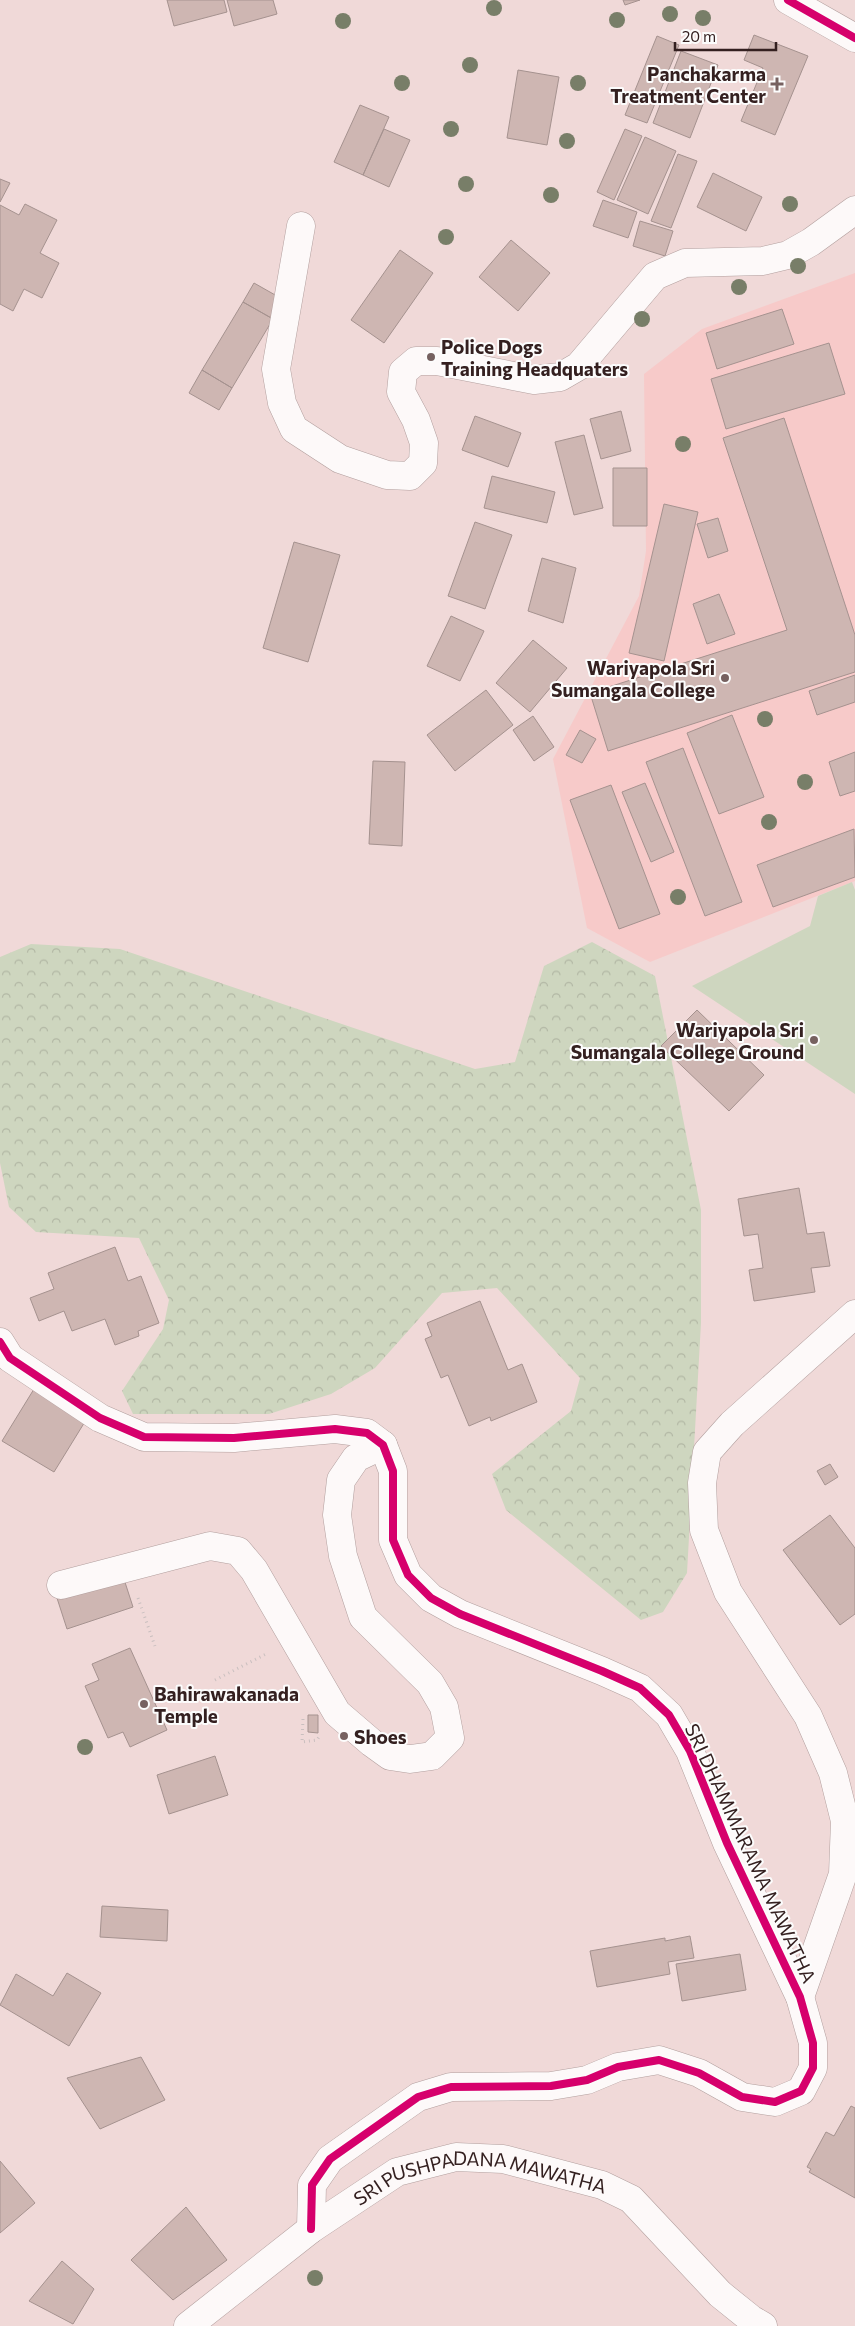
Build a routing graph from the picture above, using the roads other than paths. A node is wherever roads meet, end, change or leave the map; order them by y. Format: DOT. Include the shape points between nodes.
graph roads {
  1 [pos="788,0"];
  2 [pos="855,38"];
  3 [pos="855,210"];
  4 [pos="301,226"];
  5 [pos="855,1314"];
  6 [pos="0,1342"];
  7 [pos="383,1445"];
  8 [pos="61,1585"];
  9 [pos="800,1997"];
  10 [pos="311,2229"];
  11 [pos="188,2326"];
  12 [pos="763,2326"];
  1 -- 2 [label="street"];
  3 -- 4 [label="street" via="788,255 763,260 685,263 655,276 579,366 560,377 534,380 438,361 416,361 403,372 401,392 424,443 423,463 410,476 387,475 340,458 294,430 282,403 276,369"];
  5 -- 9 [label="street" via="732,1424 707,1452 702,1483 704,1530 728,1592 808,1716 833,1773 845,1821 843,1874"];
  6 -- 7 [label="street" via="10,1358 100,1418 144,1437 234,1438 335,1429 367,1433"];
  7 -- 8 [label="street" via="356,1458 341,1480 337,1514 342,1556 363,1617 430,1684 444,1707 450,1738 432,1756 410,1759 390,1756 337,1712 254,1570 238,1552 210,1546"];
  7 -- 9 [label="street, SRI DHAMMARAMA MAWATHA" via="393,1471 393,1540 408,1575 431,1598 460,1614 640,1688 669,1715 690,1751 727,1843"];
  9 -- 10 [label="street, SRI DHAMMARAMA MAWATHA" via="813,2042 813,2068 801,2091 775,2102 742,2097 699,2073 659,2060 618,2067 587,2080 551,2086 451,2087 418,2097 330,2159 312,2185"];
  10 -- 11 [label="street, SRI PUSHPADANA MAWATHA"];
  10 -- 12 [label="street, SRI PUSHPADANA MAWATHA" via="397,2172 456,2157 503,2159 602,2185 631,2199 720,2294"];
}
